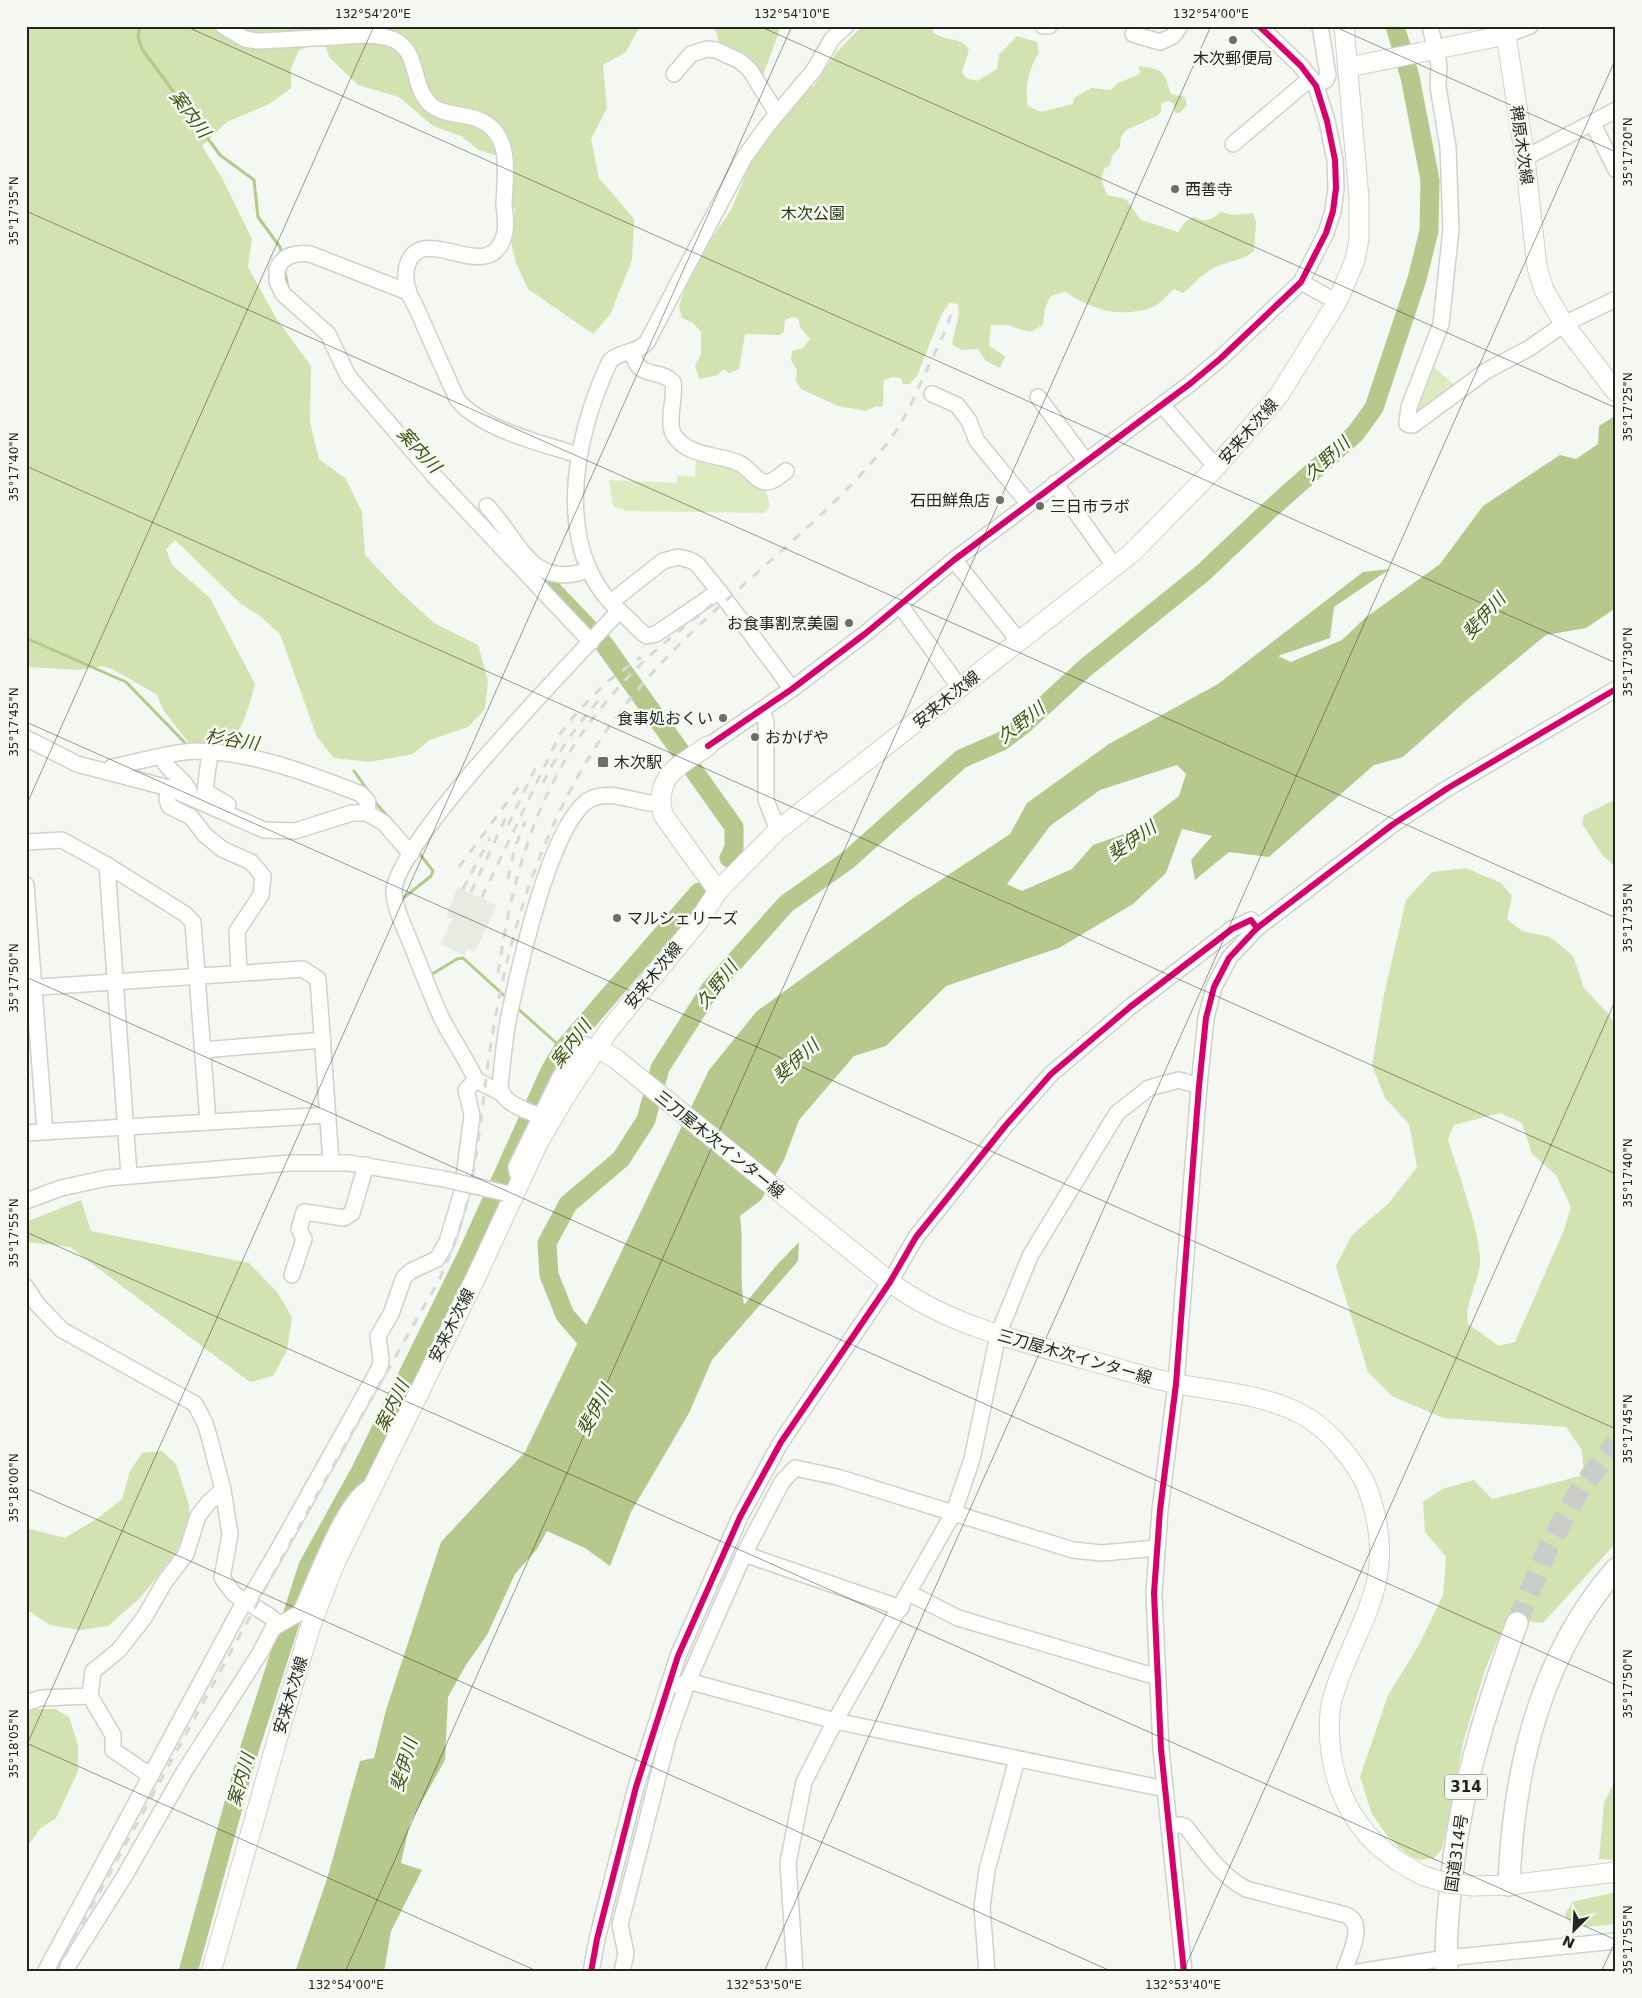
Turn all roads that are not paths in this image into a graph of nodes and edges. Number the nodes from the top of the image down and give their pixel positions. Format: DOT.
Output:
graph roads {
  1 [pos="222,26"];
  2 [pos="846,26"];
  3 [pos="1044,26"];
  4 [pos="1050,26"];
  5 [pos="1180,26"];
  6 [pos="1259,26"];
  7 [pos="1320,26"];
  8 [pos="1344,26"];
  9 [pos="1430,26"];
  10 [pos="1530,26"];
  11 [pos="1505,30"];
  12 [pos="1133,34"];
  13 [pos="1434,50"];
  14 [pos="1349,67"];
  15 [pos="674,74"];
  16 [pos="1313,82"];
  17 [pos="1616,110"];
  18 [pos="777,114"];
  19 [pos="1593,124"];
  20 [pos="1234,144"];
  21 [pos="1525,158"];
  22 [pos="1616,170"];
  23 [pos="1301,282"];
  24 [pos="408,292"];
  25 [pos="1616,299"];
  26 [pos="1337,302"];
  27 [pos="1566,326"];
  28 [pos="633,351"];
  29 [pos="1616,392"];
  30 [pos="932,394"];
  31 [pos="1038,397"];
  32 [pos="1162,405"];
  33 [pos="580,455"];
  34 [pos="1085,460"];
  35 [pos="1216,467"];
  36 [pos="786,471"];
  37 [pos="1055,483"];
  38 [pos="1028,503"];
  39 [pos="487,506"];
  40 [pos="954,560"];
  41 [pos="1115,567"];
  42 [pos="588,570"];
  43 [pos="534,571"];
  44 [pos="719,591"];
  45 [pos="900,605"];
  46 [pos="615,607"];
  47 [pos="594,638"];
  48 [pos="1019,641"];
  49 [pos="960,688"];
  50 [pos="792,689"];
  51 [pos="1616,689"];
  52 [pos="762,710"];
  53 [pos="26,738"];
  54 [pos="708,746"];
  55 [pos="210,752"];
  56 [pos="162,757"];
  57 [pos="110,772"];
  58 [pos="169,788"];
  59 [pos="190,798"];
  60 [pos="660,804"];
  61 [pos="368,813"];
  62 [pos="235,818"];
  63 [pos="778,830"];
  64 [pos="26,842"];
  65 [pos="411,854"];
  66 [pos="107,865"];
  67 [pos="26,885"];
  68 [pos="718,891"];
  69 [pos="1258,928"];
  70 [pos="239,973"];
  71 [pos="198,976"];
  72 [pos="115,981"];
  73 [pos="30,987"];
  74 [pos="323,1040"];
  75 [pos="597,1048"];
  76 [pos="203,1050"];
  77 [pos="476,1080"];
  78 [pos="1199,1086"];
  79 [pos="501,1093"];
  80 [pos="533,1113"];
  81 [pos="328,1115"];
  82 [pos="208,1122"];
  83 [pos="124,1127"];
  84 [pos="45,1132"];
  85 [pos="26,1133"];
  86 [pos="331,1162"];
  87 [pos="366,1165"];
  88 [pos="129,1175"];
  89 [pos="522,1176"];
  90 [pos="509,1194"];
  91 [pos="26,1201"];
  92 [pos="292,1275"];
  93 [pos="885,1277"];
  94 [pos="26,1288"];
  95 [pos="998,1335"];
  96 [pos="1176,1384"];
  97 [pos="371,1486"];
  98 [pos="223,1490"];
  99 [pos="954,1512"];
  100 [pos="1156,1548"];
  101 [pos="744,1554"];
  102 [pos="1616,1569"];
  103 [pos="1616,1583"];
  104 [pos="909,1592"];
  105 [pos="246,1602"];
  106 [pos="900,1608"];
  107 [pos="278,1623"];
  108 [pos="1516,1623"];
  109 [pos="1157,1677"];
  110 [pos="688,1681"];
  111 [pos="90,1696"];
  112 [pos="26,1703"];
  113 [pos="835,1721"];
  114 [pos="649,1744"];
  115 [pos="1017,1759"];
  116 [pos="151,1776"];
  117 [pos="1165,1790"];
  118 [pos="1169,1826"];
  119 [pos="1616,1872"];
  120 [pos="1509,1885"];
  121 [pos="1616,1941"];
  122 [pos="1447,1965"];
  123 [pos="45,1972"];
  124 [pos="64,1972"];
  125 [pos="211,1972"];
  126 [pos="591,1972"];
  127 [pos="622,1972"];
  128 [pos="795,1972"];
  129 [pos="988,1972"];
  130 [pos="1184,1972"];
  131 [pos="1344,1972"];
  132 [pos="1358,1972"];
  1 -- 24 [label="street"];
  2 -- 18 [label="street"];
  3 -- 4 [label="street"];
  5 -- 12 [label="street"];
  6 -- 16 [label="street"];
  7 -- 16 [label="street"];
  8 -- 14 [label="main road, 安来木次線"];
  9 -- 13 [label="street"];
  10 -- 11 [label="street"];
  11 -- 13 [label="main road"];
  11 -- 21 [label="main road, 稗原木次線"];
  13 -- 14 [label="main road"];
  13 -- 27 [label="street"];
  14 -- 26 [label="main road, 安来木次線"];
  15 -- 18 [label="street"];
  16 -- 20 [label="street"];
  16 -- 23 [label="street"];
  17 -- 19 [label="street"];
  18 -- 28 [label="street"];
  19 -- 21 [label="street"];
  19 -- 22 [label="street"];
  21 -- 27 [label="main road, 稗原木次線"];
  23 -- 26 [label="street"];
  23 -- 32 [label="street"];
  24 -- 33 [label="street"];
  24 -- 43 [label="street"];
  25 -- 27 [label="street"];
  26 -- 35 [label="main road, 安来木次線"];
  27 -- 29 [label="main road, 稗原木次線"];
  28 -- 33 [label="street"];
  28 -- 36 [label="street"];
  30 -- 38 [label="street"];
  31 -- 34 [label="street"];
  32 -- 34 [label="street"];
  32 -- 35 [label="street"];
  33 -- 42 [label="street"];
  34 -- 37 [label="street"];
  35 -- 41 [label="main road, 安来木次線"];
  37 -- 38 [label="street"];
  37 -- 41 [label="street"];
  38 -- 40 [label="street"];
  39 -- 43 [label="street"];
  40 -- 45 [label="street"];
  40 -- 48 [label="street"];
  41 -- 48 [label="main road, 安来木次線"];
  42 -- 43 [label="street"];
  42 -- 46 [label="street"];
  43 -- 47 [label="street"];
  44 -- 46 [label="street"];
  44 -- 46 [label="street"];
  44 -- 50 [label="street"];
  45 -- 49 [label="street"];
  45 -- 50 [label="street"];
  46 -- 47 [label="street"];
  47 -- 65 [label="street"];
  48 -- 49 [label="main road, 安来木次線"];
  49 -- 63 [label="main road, 安来木次線"];
  50 -- 52 [label="street"];
  51 -- 69 [label="street"];
  52 -- 54 [label="street"];
  52 -- 63 [label="street"];
  53 -- 57 [label="street"];
  54 -- 60 [label="main road"];
  55 -- 56 [label="street"];
  55 -- 61 [label="street"];
  55 -- 62 [label="street"];
  56 -- 57 [label="street"];
  56 -- 59 [label="street"];
  57 -- 58 [label="street"];
  58 -- 59 [label="street"];
  58 -- 70 [label="street"];
  59 -- 62 [label="street"];
  60 -- 68 [label="main road"];
  60 -- 79 [label="street"];
  61 -- 62 [label="street"];
  61 -- 65 [label="street"];
  63 -- 68 [label="main road, 安来木次線"];
  64 -- 66 [label="street"];
  65 -- 77 [label="street"];
  66 -- 71 [label="street"];
  66 -- 72 [label="street"];
  67 -- 73 [label="street"];
  68 -- 75 [label="main road, 安来木次線"];
  69 -- 78 [label="street"];
  69 -- 93 [label="street"];
  70 -- 71 [label="street"];
  70 -- 74 [label="street"];
  71 -- 72 [label="street"];
  71 -- 76 [label="street"];
  72 -- 73 [label="street"];
  72 -- 83 [label="street"];
  73 -- 84 [label="street"];
  74 -- 76 [label="street"];
  74 -- 81 [label="street"];
  75 -- 80 [label="street"];
  75 -- 89 [label="main road, 安来木次線"];
  75 -- 93 [label="main road, 三刀屋木次インター線"];
  76 -- 82 [label="street"];
  77 -- 79 [label="street"];
  77 -- 105 [label="street"];
  78 -- 95 [label="street"];
  78 -- 96 [label="street"];
  79 -- 80 [label="street"];
  80 -- 89 [label="street"];
  81 -- 82 [label="street"];
  81 -- 86 [label="street"];
  82 -- 83 [label="street"];
  83 -- 84 [label="street"];
  83 -- 88 [label="street"];
  84 -- 85 [label="street"];
  86 -- 87 [label="street"];
  86 -- 88 [label="street"];
  87 -- 90 [label="street, bridge"];
  87 -- 92 [label="street"];
  88 -- 91 [label="street"];
  89 -- 90 [label="main road, 安来木次線"];
  90 -- 97 [label="main road, 安来木次線"];
  93 -- 95 [label="main road, 三刀屋木次インター線"];
  93 -- 114 [label="street"];
  94 -- 98 [label="street"];
  95 -- 96 [label="main road, 三刀屋木次インター線"];
  95 -- 99 [label="street"];
  96 -- 100 [label="street"];
  96 -- 120 [label="main road, 三刀屋木次インター線, bridge"];
  97 -- 107 [label="street"];
  97 -- 125 [label="main road, 安来木次線"];
  98 -- 105 [label="street"];
  98 -- 111 [label="street"];
  99 -- 100 [label="street"];
  99 -- 101 [label="street"];
  99 -- 104 [label="street"];
  100 -- 109 [label="street"];
  101 -- 106 [label="street"];
  101 -- 110 [label="street"];
  102 -- 120 [label="highway"];
  103 -- 120 [label="highway"];
  104 -- 106 [label="street"];
  104 -- 109 [label="street"];
  105 -- 107 [label="street"];
  105 -- 116 [label="street"];
  106 -- 113 [label="street"];
  107 -- 124 [label="street"];
  108 -- 122 [label="highway, 国道314号 / 314"];
  109 -- 117 [label="street"];
  110 -- 113 [label="street"];
  110 -- 114 [label="street"];
  110 -- 127 [label="street"];
  111 -- 112 [label="street"];
  111 -- 116 [label="street"];
  113 -- 115 [label="street"];
  113 -- 128 [label="street"];
  114 -- 126 [label="street"];
  115 -- 117 [label="street"];
  115 -- 129 [label="street"];
  116 -- 123 [label="street"];
  117 -- 118 [label="street"];
  118 -- 130 [label="street"];
  118 -- 131 [label="street"];
  119 -- 120 [label="main road, 三刀屋木次インター線"];
  121 -- 122 [label="street"];
  122 -- 132 [label="street"];
}
